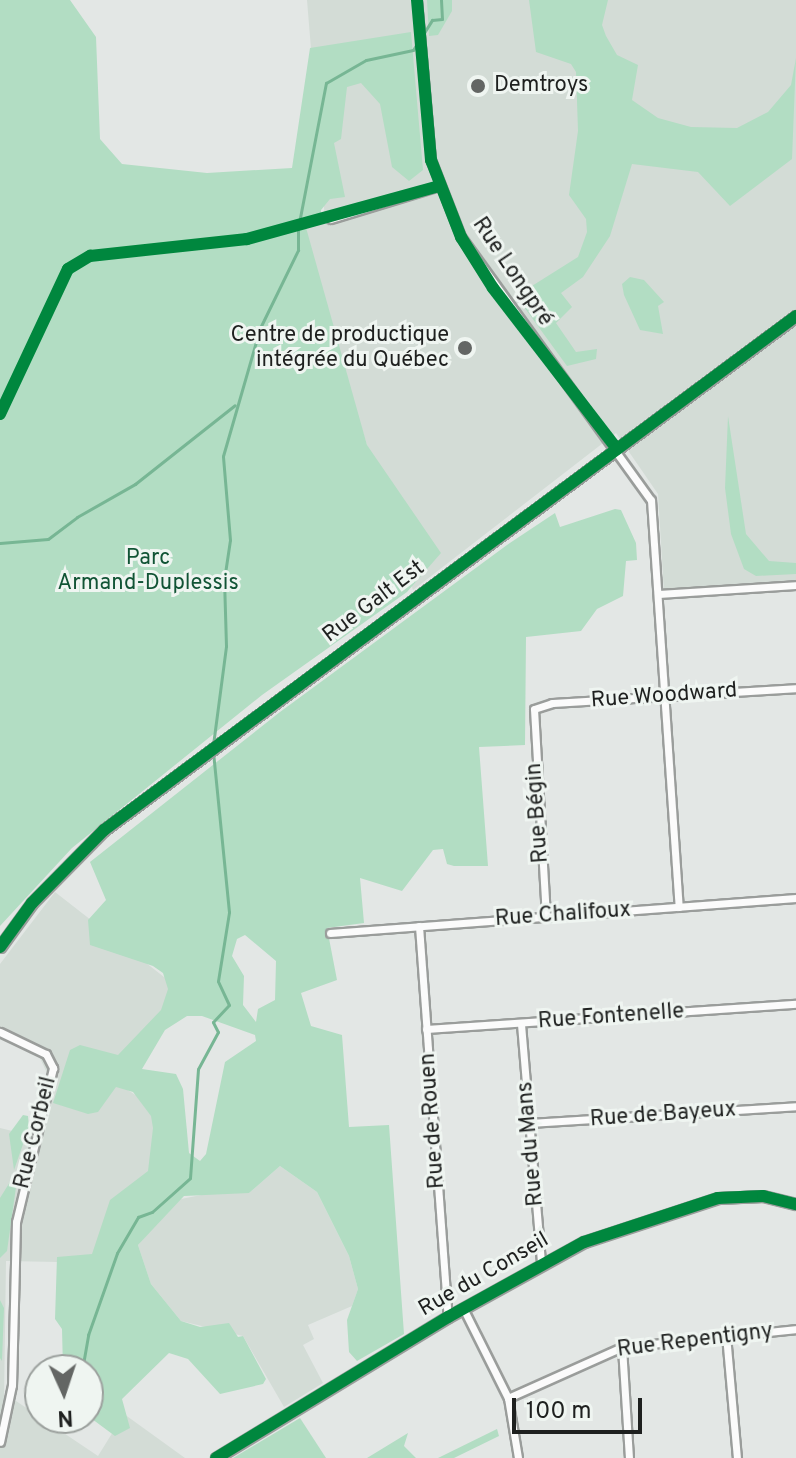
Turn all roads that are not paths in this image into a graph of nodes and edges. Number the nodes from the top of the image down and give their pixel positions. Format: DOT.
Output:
graph roads {
  1 [pos="417,0"];
  2 [pos="439,186"];
  3 [pos="331,219"];
  4 [pos="796,316"];
  5 [pos="617,449"];
  6 [pos="796,585"];
  7 [pos="658,594"];
  8 [pos="796,688"];
  9 [pos="665,696"];
  10 [pos="534,709"];
  11 [pos="796,898"];
  12 [pos="679,907"];
  13 [pos="546,917"];
  14 [pos="419,926"];
  15 [pos="330,933"];
  16 [pos="0,947"];
  17 [pos="796,1004"];
  18 [pos="521,1024"];
  19 [pos="426,1029"];
  20 [pos="0,1032"];
  21 [pos="796,1106"];
  22 [pos="529,1123"];
  23 [pos="796,1204"];
  24 [pos="541,1264"];
  25 [pos="463,1308"];
  26 [pos="448,1317"];
  27 [pos="796,1329"];
  28 [pos="726,1335"];
  29 [pos="622,1347"];
  30 [pos="508,1398"];
  31 [pos="0,1442"];
  32 [pos="216,1458"];
  33 [pos="518,1458"];
  34 [pos="629,1458"];
  35 [pos="737,1458"];
  1 -- 2 [label="street, Rue Longpré"];
  2 -- 3 [label="street"];
  2 -- 5 [label="street, Rue Longpré"];
  4 -- 5 [label="street, Rue Galt Est"];
  5 -- 7 [label="street, Rue Longpré"];
  5 -- 16 [label="street, Rue Galt Est"];
  6 -- 7 [label="street"];
  7 -- 9 [label="street, Rue Longpré"];
  8 -- 9 [label="street, Rue Woodward"];
  9 -- 10 [label="street, Rue Woodward"];
  9 -- 12 [label="street, Rue Longpré"];
  10 -- 13 [label="street, Rue Bégin"];
  11 -- 12 [label="street, Rue Chalifoux"];
  12 -- 13 [label="street, Rue Chalifoux"];
  13 -- 14 [label="street, Rue Chalifoux"];
  14 -- 15 [label="street, Rue Chalifoux"];
  14 -- 19 [label="street, Rue de Rouen"];
  17 -- 18 [label="street, Rue Fontenelle"];
  18 -- 19 [label="street, Rue Fontenelle"];
  18 -- 22 [label="street, Rue du Mans"];
  19 -- 26 [label="street, Rue de Rouen"];
  20 -- 31 [label="street, Rue Corbeil"];
  21 -- 22 [label="street, Rue de Bayeux"];
  22 -- 24 [label="street, Rue du Mans"];
  23 -- 24 [label="street, Rue du Conseil"];
  24 -- 25 [label="street, Rue du Conseil"];
  25 -- 26 [label="street, Rue du Conseil"];
  25 -- 30 [label="street"];
  26 -- 32 [label="street, Rue du Conseil"];
  27 -- 28 [label="street, Rue Repentigny"];
  28 -- 29 [label="street, Rue Repentigny"];
  28 -- 35 [label="street"];
  29 -- 30 [label="street, Rue Repentigny"];
  29 -- 34 [label="street"];
  30 -- 33 [label="street"];
}
